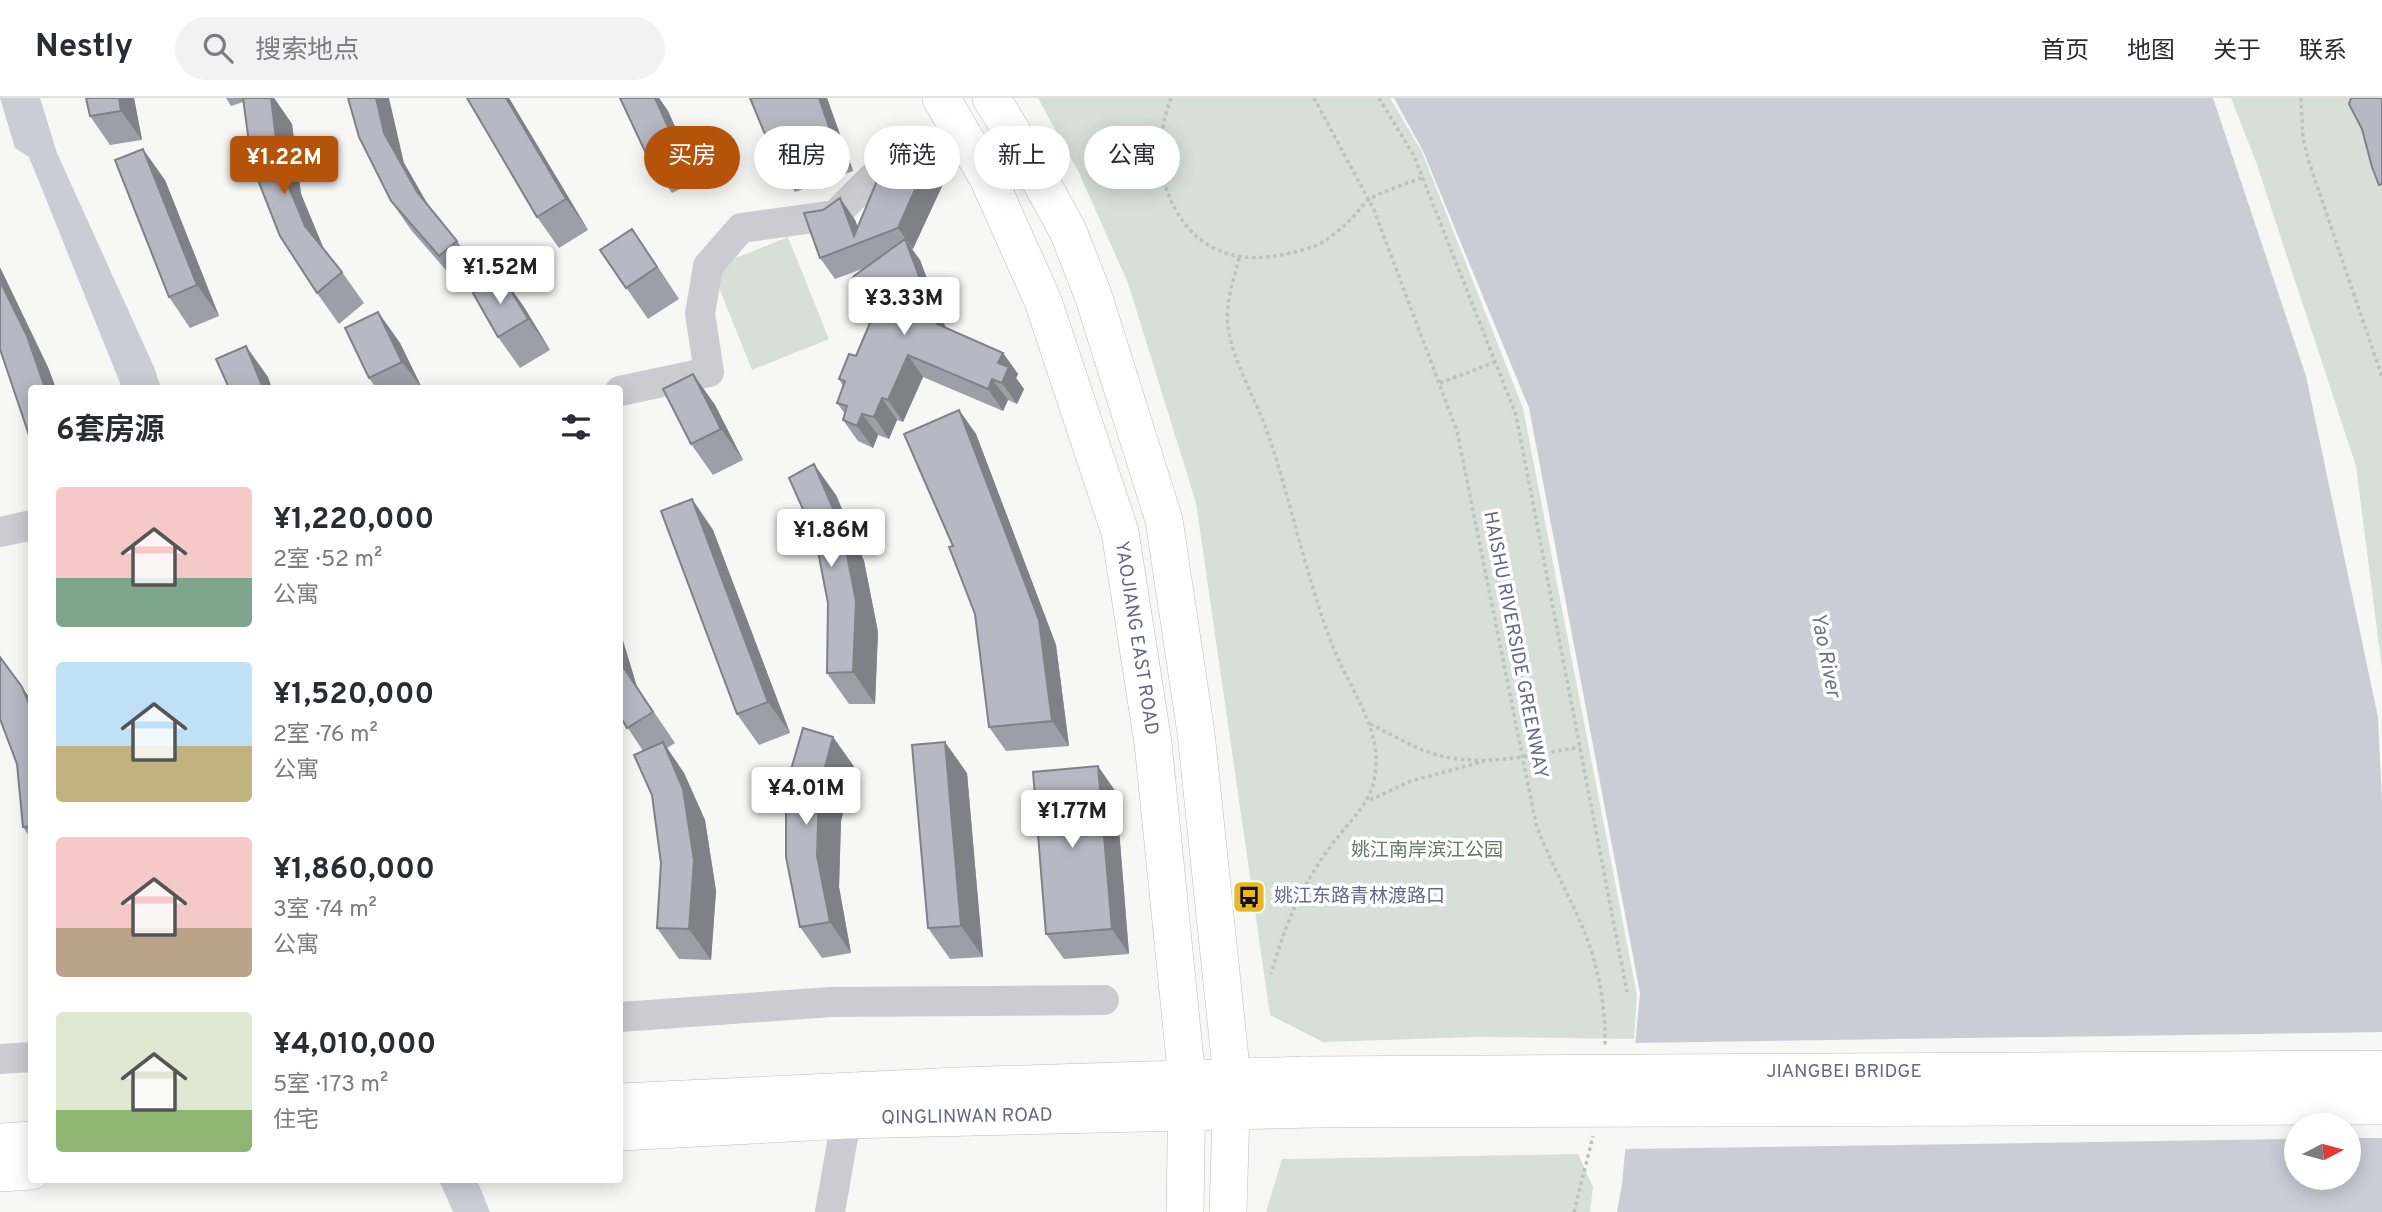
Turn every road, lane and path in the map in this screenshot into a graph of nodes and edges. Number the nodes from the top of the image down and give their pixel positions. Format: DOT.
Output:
graph roads {
  1 [pos="942,98"];
  2 [pos="991,98"];
  3 [pos="1171,98"];
  4 [pos="1314,98"];
  5 [pos="1379,98"];
  6 [pos="2301,98"];
  7 [pos="962,132"];
  8 [pos="1422,177"];
  9 [pos="1368,200"];
  10 [pos="1239,258"];
  11 [pos="1495,362"];
  12 [pos="2382,377"];
  13 [pos="1440,383"];
  14 [pos="623,390"];
  15 [pos="28,527"];
  16 [pos="0,532"];
  17 [pos="1370,724"];
  18 [pos="1580,747"];
  19 [pos="1523,756"];
  20 [pos="1490,760"];
  21 [pos="1366,802"];
  22 [pos="1272,974"];
  23 [pos="1627,992"];
  24 [pos="1104,1000"];
  25 [pos="623,1017"];
  26 [pos="1605,1055"];
  27 [pos="28,1057"];
  28 [pos="0,1059"];
  29 [pos="2382,1069"];
  30 [pos="1311,1092"];
  31 [pos="1231,1094"];
  32 [pos="1187,1095"];
  33 [pos="623,1101"];
  34 [pos="2382,1106"];
  35 [pos="846,1120"];
  36 [pos="1594,1131"];
  37 [pos="623,1132"];
  38 [pos="28,1140"];
  39 [pos="0,1142"];
  40 [pos="28,1171"];
  41 [pos="0,1173"];
  42 [pos="830,1212"];
  43 [pos="1185,1212"];
  44 [pos="1228,1212"];
  45 [pos="1574,1212"];
  1 -- 7 [label="main road, YAOJIANG EAST ROAD"];
  2 -- 31 [label="main road"];
  3 -- 10 [label="path"];
  4 -- 9 [label="path, HAISHU RIVERSIDE GREENWAY"];
  5 -- 8 [label="path"];
  6 -- 12 [label="path"];
  7 -- 14 [label="street"];
  7 -- 32 [label="main road, YAOJIANG EAST ROAD"];
  8 -- 9 [label="path"];
  8 -- 11 [label="path"];
  9 -- 10 [label="path"];
  9 -- 13 [label="path, HAISHU RIVERSIDE GREENWAY"];
  10 -- 17 [label="path"];
  11 -- 13 [label="path"];
  11 -- 18 [label="path"];
  13 -- 19 [label="path, HAISHU RIVERSIDE GREENWAY"];
  15 -- 16 [label="street"];
  17 -- 20 [label="path"];
  17 -- 21 [label="path"];
  18 -- 19 [label="path"];
  18 -- 23 [label="path"];
  19 -- 20 [label="path"];
  19 -- 26 [label="path, HAISHU RIVERSIDE GREENWAY"];
  20 -- 21 [label="path"];
  21 -- 22 [label="path"];
  24 -- 25 [label="street"];
  27 -- 28 [label="street"];
  29 -- 30 [label="main road, JIANGBEI BRIDGE, bridge"];
  30 -- 31 [label="main road, QINGLINWAN ROAD"];
  30 -- 34 [label="main road, JIANGBEI BRIDGE, bridge"];
  31 -- 32 [label="main road, QINGLINWAN ROAD"];
  31 -- 44 [label="main road"];
  32 -- 33 [label="main road, QINGLINWAN ROAD"];
  32 -- 35 [label="main road, QINGLINWAN ROAD"];
  32 -- 43 [label="main road, YAOJIANG EAST ROAD"];
  35 -- 37 [label="main road, QINGLINWAN ROAD"];
  35 -- 42 [label="street"];
  36 -- 45 [label="path"];
  38 -- 39 [label="main road"];
  40 -- 41 [label="main road"];
}
